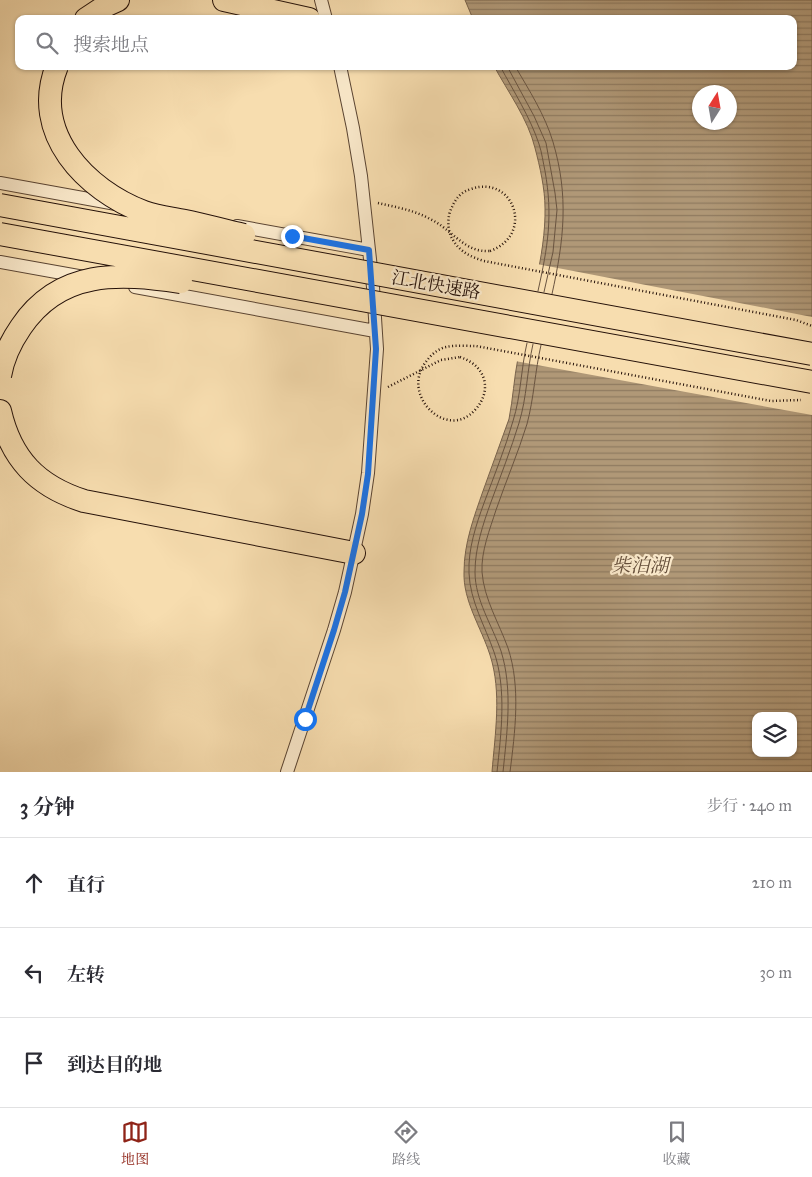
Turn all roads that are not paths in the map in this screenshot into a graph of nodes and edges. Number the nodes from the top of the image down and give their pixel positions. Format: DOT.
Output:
graph roads {
  1 [pos="118,0"];
  2 [pos="224,0"];
  3 [pos="321,0"];
  4 [pos="92,15"];
  5 [pos="291,15"];
  6 [pos="325,15"];
  7 [pos="56,70"];
  8 [pos="341,70"];
  9 [pos="0,183"];
  10 [pos="0,205"];
  11 [pos="0,234"];
  12 [pos="369,250"];
  13 [pos="0,262"];
  14 [pos="496,296"];
  15 [pos="482,322"];
  16 [pos="376,331"];
  17 [pos="812,354"];
  18 [pos="0,376"];
  19 [pos="808,391"];
  20 [pos="0,411"];
  21 [pos="354,553"];
  22 [pos="287,772"];
  1 -- 4 [label="highway"];
  2 -- 5 [label="highway"];
  3 -- 6 [label="street"];
  7 -- 14 [label="highway, bridge"];
  8 -- 12 [label="street"];
  9 -- 12 [label="street"];
  10 -- 14 [label="highway, 江北快速路, bridge"];
  11 -- 15 [label="highway, 江北快速路, bridge"];
  12 -- 16 [label="street"];
  13 -- 16 [label="street"];
  14 -- 17 [label="highway, 江北快速路, bridge"];
  15 -- 18 [label="highway, bridge"];
  15 -- 19 [label="highway, 江北快速路, bridge"];
  16 -- 21 [label="street"];
  20 -- 21 [label="highway"];
  21 -- 22 [label="street"];
}
